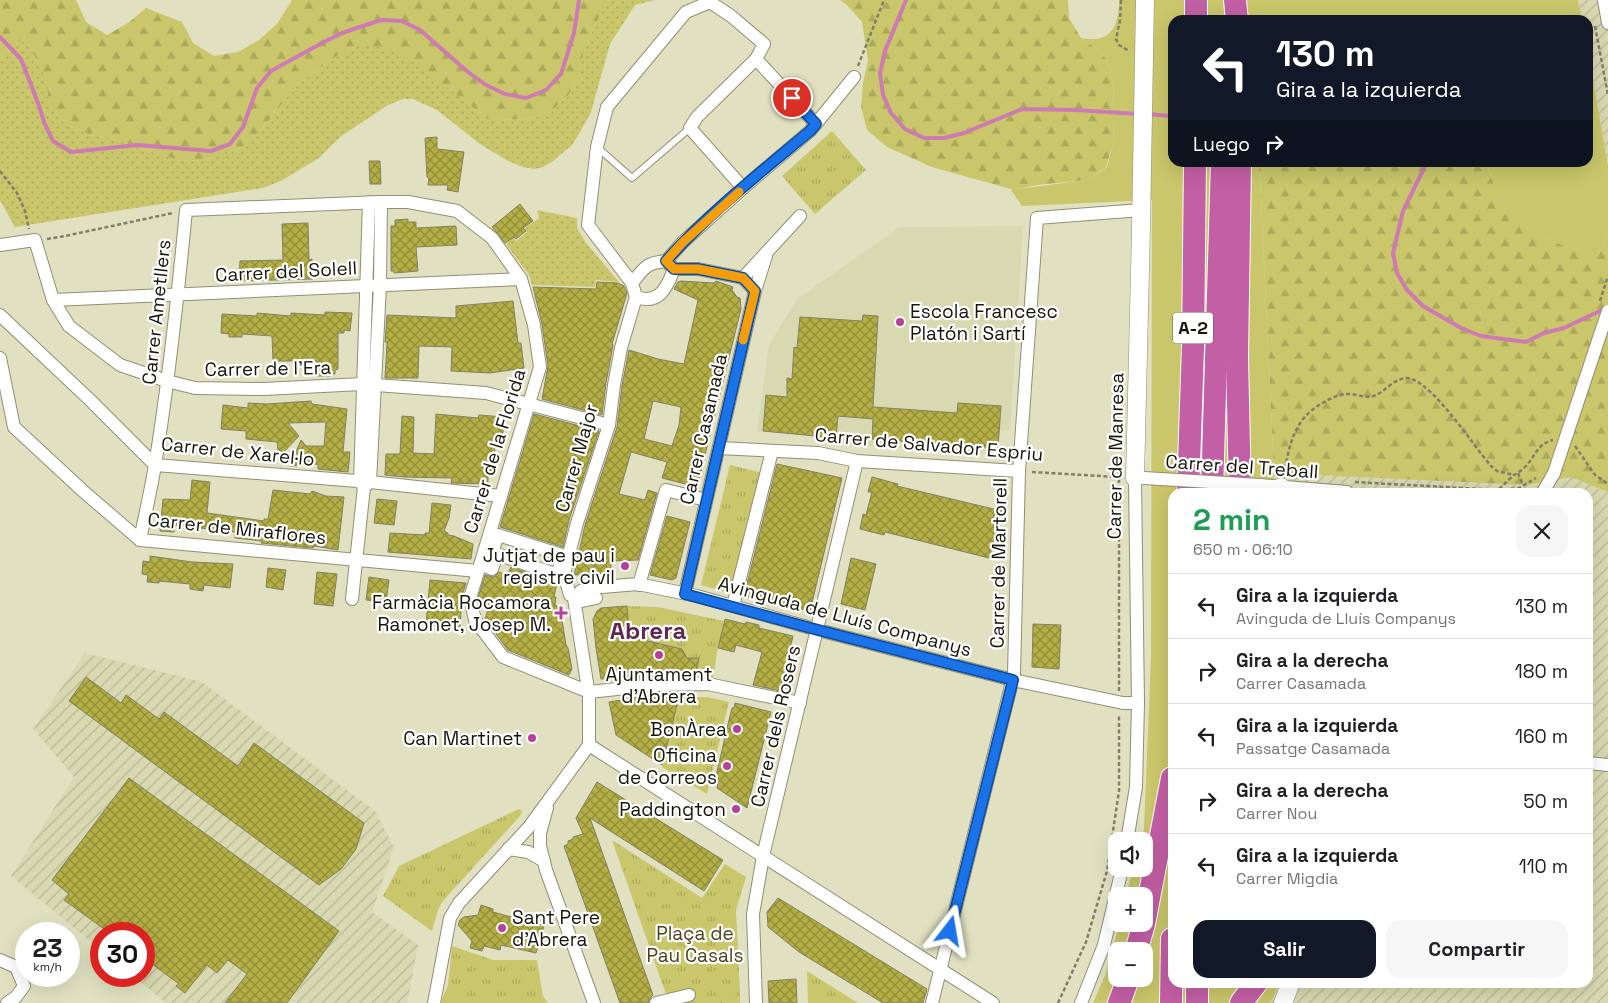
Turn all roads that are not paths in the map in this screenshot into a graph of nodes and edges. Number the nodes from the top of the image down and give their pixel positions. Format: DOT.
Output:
graph roads {
  1 [pos="1145,0"];
  2 [pos="1196,0"];
  3 [pos="1225,0"];
  4 [pos="1235,0"];
  5 [pos="1604,0"];
  6 [pos="1196,15"];
  7 [pos="1226,15"];
  8 [pos="1236,15"];
  9 [pos="1608,23"];
  10 [pos="756,59"];
  11 [pos="854,77"];
  12 [pos="816,124"];
  13 [pos="690,128"];
  14 [pos="597,148"];
  15 [pos="1195,167"];
  16 [pos="1222,167"];
  17 [pos="1240,167"];
  18 [pos="742,188"];
  19 [pos="375,202"];
  20 [pos="186,210"];
  21 [pos="1141,210"];
  22 [pos="800,216"];
  23 [pos="0,245"];
  24 [pos="767,251"];
  25 [pos="670,265"];
  26 [pos="743,278"];
  27 [pos="521,279"];
  28 [pos="632,282"];
  29 [pos="380,285"];
  30 [pos="366,286"];
  31 [pos="755,291"];
  32 [pos="178,295"];
  33 [pos="636,297"];
  34 [pos="53,300"];
  35 [pos="1608,312"];
  36 [pos="0,315"];
  37 [pos="0,358"];
  38 [pos="167,381"];
  39 [pos="368,385"];
  40 [pos="529,404"];
  41 [pos="609,425"];
  42 [pos="718,448"];
  43 [pos="772,451"];
  44 [pos="857,461"];
  45 [pos="155,465"];
  46 [pos="1019,471"];
  47 [pos="1134,478"];
  48 [pos="1284,483"];
  49 [pos="365,484"];
  50 [pos="1188,488"];
  51 [pos="1212,488"];
  52 [pos="1239,488"];
  53 [pos="1250,488"];
  54 [pos="1256,488"];
  55 [pos="1325,488"];
  56 [pos="1544,488"];
  57 [pos="501,496"];
  58 [pos="706,500"];
  59 [pos="140,540"];
  60 [pos="356,559"];
  61 [pos="478,571"];
  62 [pos="558,575"];
  63 [pos="639,584"];
  64 [pos="660,589"];
  65 [pos="685,594"];
  66 [pos="574,598"];
  67 [pos="596,598"];
  68 [pos="352,599"];
  69 [pos="734,606"];
  70 [pos="578,622"];
  71 [pos="818,630"];
  72 [pos="1013,680"];
  73 [pos="589,692"];
  74 [pos="1138,703"];
  75 [pos="800,704"];
  76 [pos="589,745"];
  77 [pos="1593,764"];
  78 [pos="1608,765"];
  79 [pos="550,798"];
  80 [pos="1168,799"];
  81 [pos="1128,832"];
  82 [pos="508,849"];
  83 [pos="764,856"];
  84 [pos="544,861"];
  85 [pos="1120,877"];
  86 [pos="1139,942"];
  87 [pos="0,960"];
  88 [pos="940,970"];
  89 [pos="1125,987"];
  90 [pos="1171,988"];
  91 [pos="1197,988"];
  92 [pos="1252,988"];
  93 [pos="1289,988"];
  94 [pos="689,996"];
  95 [pos="7,1003"];
  96 [pos="434,1003"];
  97 [pos="594,1003"];
  98 [pos="656,1003"];
  99 [pos="756,1003"];
  100 [pos="932,1003"];
  101 [pos="993,1003"];
  102 [pos="1081,1003"];
  103 [pos="1119,1003"];
  104 [pos="1171,1003"];
  105 [pos="1197,1003"];
  106 [pos="1241,1003"];
  107 [pos="1283,1003"];
  1 -- 21 [label="street, Carrer de Manresa"];
  2 -- 6 [label="highway"];
  3 -- 7 [label="highway"];
  4 -- 8 [label="highway"];
  5 -- 9 [label="street"];
  10 -- 12 [label="street"];
  10 -- 13 [label="street"];
  10 -- 14 [label="street"];
  11 -- 12 [label="street"];
  12 -- 18 [label="street"];
  13 -- 14 [label="lane"];
  13 -- 18 [label="street"];
  14 -- 28 [label="street"];
  15 -- 50 [label="highway, A-2"];
  16 -- 51 [label="highway, A-2"];
  17 -- 53 [label="highway"];
  18 -- 25 [label="street"];
  19 -- 20 [label="street, Carrer de la Florida"];
  19 -- 27 [label="street, Carrer de la Florida"];
  19 -- 29 [label="street"];
  19 -- 30 [label="street"];
  20 -- 32 [label="street, Carrer Ametllers"];
  21 -- 46 [label="street, Carrer de Martorell"];
  21 -- 47 [label="street, Carrer de Manresa"];
  22 -- 24 [label="street"];
  23 -- 34 [label="street, Carrer de l'Era"];
  24 -- 26 [label="street"];
  24 -- 31 [label="street, Carrer Casamada"];
  25 -- 26 [label="street"];
  25 -- 28 [label="street"];
  25 -- 33 [label="street"];
  26 -- 31 [label="street"];
  27 -- 29 [label="street, Carrer del Solell"];
  27 -- 40 [label="street, Carrer de la Florida"];
  28 -- 33 [label="street"];
  29 -- 30 [label="street, Carrer del Solell"];
  29 -- 39 [label="street"];
  30 -- 32 [label="street, Carrer del Solell"];
  30 -- 39 [label="street"];
  31 -- 42 [label="street, Carrer Casamada"];
  32 -- 34 [label="street, Carrer del Solell"];
  32 -- 38 [label="street, Carrer Ametllers"];
  33 -- 41 [label="street, Carrer Major"];
  34 -- 38 [label="street, Carrer de l'Era"];
  35 -- 56 [label="street, bridge"];
  36 -- 45 [label="street, Carrer de Xarel·lo"];
  37 -- 59 [label="street, Carrer de Miraflores"];
  38 -- 39 [label="street, Carrer de l'Era"];
  38 -- 45 [label="street, Carrer Ametllers"];
  39 -- 40 [label="street, Carrer de l'Era"];
  39 -- 49 [label="street"];
  40 -- 41 [label="street, Carrer de l'Era"];
  40 -- 57 [label="street, Carrer de la Florida"];
  41 -- 66 [label="street, Carrer Major"];
  42 -- 43 [label="street, Carrer de Salvador Espriu"];
  42 -- 58 [label="street, Carrer Casamada"];
  43 -- 44 [label="street, Carrer de Salvador Espriu"];
  43 -- 69 [label="street"];
  44 -- 46 [label="street, Carrer de Salvador Espriu"];
  44 -- 71 [label="street, Carrer dels Rosers"];
  45 -- 49 [label="street, Carrer de Xarel·lo"];
  45 -- 59 [label="street, Carrer Ametllers"];
  46 -- 72 [label="street, Carrer de Martorell"];
  47 -- 52 [label="street, Carrer del Treball, bridge"];
  47 -- 74 [label="street, Carrer de Manresa"];
  48 -- 54 [label="street, Carrer del Treball"];
  48 -- 55 [label="street, Carrer del Treball"];
  49 -- 57 [label="street, Carrer de Xarel·lo"];
  49 -- 60 [label="street"];
  57 -- 61 [label="street, Carrer de la Florida"];
  58 -- 63 [label="street"];
  58 -- 65 [label="street, Carrer Casamada"];
  59 -- 60 [label="street, Carrer de Miraflores"];
  60 -- 61 [label="street, Carrer de Miraflores"];
  60 -- 68 [label="street"];
  61 -- 73 [label="street, Carrer de la Florida"];
  62 -- 62 [label="street"];
  63 -- 64 [label="street, Avinguda de Lluís Companys"];
  63 -- 66 [label="street, Avinguda de Lluís Companys"];
  64 -- 65 [label="street, Avinguda de Lluís Companys"];
  64 -- 67 [label="street"];
  65 -- 69 [label="street, Avinguda de Lluís Companys"];
  66 -- 67 [label="street"];
  66 -- 70 [label="street, Carrer Major"];
  67 -- 70 [label="street"];
  69 -- 71 [label="street, Avinguda de Lluís Companys"];
  70 -- 73 [label="street, Carrer Major"];
  71 -- 72 [label="street, Avinguda de Lluís Companys"];
  71 -- 75 [label="street, Carrer dels Rosers"];
  72 -- 74 [label="street, Avinguda de Lluís Companys"];
  72 -- 88 [label="street, Carrer de Martorell"];
  73 -- 75 [label="street"];
  73 -- 76 [label="street, Carrer Major"];
  74 -- 81 [label="street, Carrer de Manresa"];
  75 -- 83 [label="street, Carrer dels Rosers"];
  76 -- 79 [label="street"];
  76 -- 83 [label="street"];
  77 -- 78 [label="street"];
  79 -- 82 [label="street"];
  79 -- 84 [label="street"];
  80 -- 86 [label="highway"];
  82 -- 84 [label="street"];
  82 -- 96 [label="street"];
  83 -- 88 [label="street"];
  83 -- 99 [label="street, Carrer dels Rosers"];
  84 -- 97 [label="street"];
  85 -- 102 [label="street"];
  87 -- 95 [label="street"];
  88 -- 100 [label="street, Carrer de Martorell"];
  88 -- 101 [label="street"];
  89 -- 103 [label="highway"];
  90 -- 104 [label="highway"];
  91 -- 105 [label="highway"];
  92 -- 106 [label="highway"];
  93 -- 107 [label="street"];
  94 -- 98 [label="street"];
}
